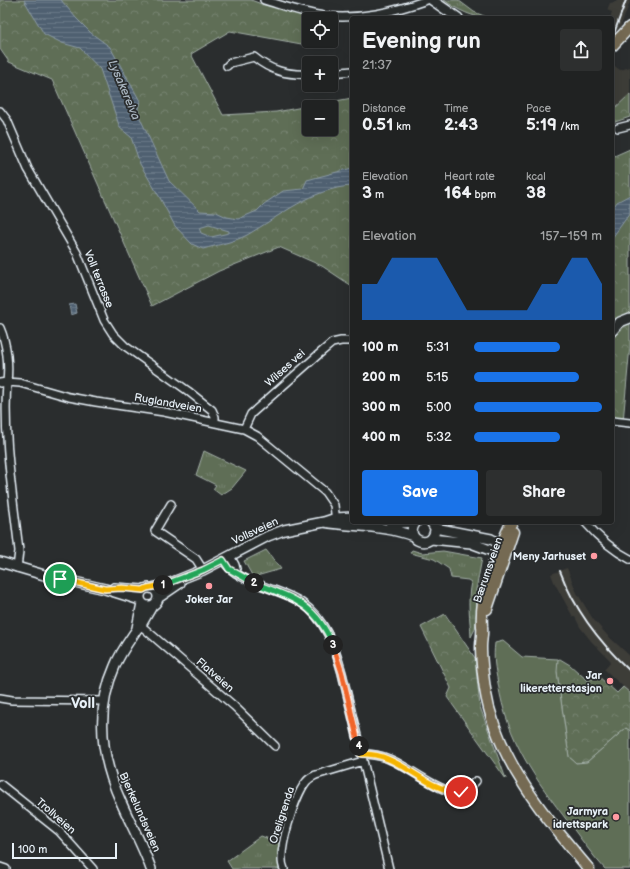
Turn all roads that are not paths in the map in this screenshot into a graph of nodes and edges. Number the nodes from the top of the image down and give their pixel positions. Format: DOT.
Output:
graph roads {
  1 [pos="264,0"];
  2 [pos="427,0"];
  3 [pos="432,0"];
  4 [pos="447,15"];
  5 [pos="357,16"];
  6 [pos="350,17"];
  7 [pos="630,27"];
  8 [pos="614,44"];
  9 [pos="227,66"];
  10 [pos="350,71"];
  11 [pos="338,72"];
  12 [pos="302,74"];
  13 [pos="0,111"];
  14 [pos="630,125"];
  15 [pos="618,128"];
  16 [pos="630,318"];
  17 [pos="0,328"];
  18 [pos="614,329"];
  19 [pos="350,342"];
  20 [pos="4,383"];
  21 [pos="614,421"];
  22 [pos="215,423"];
  23 [pos="630,423"];
  24 [pos="244,429"];
  25 [pos="171,504"];
  26 [pos="350,518"];
  27 [pos="336,521"];
  28 [pos="350,523"];
  29 [pos="355,524"];
  30 [pos="415,524"];
  31 [pos="433,524"];
  32 [pos="511,524"];
  33 [pos="515,524"];
  34 [pos="587,524"];
  35 [pos="413,536"];
  36 [pos="431,539"];
  37 [pos="502,551"];
  38 [pos="227,558"];
  39 [pos="630,559"];
  40 [pos="0,562"];
  41 [pos="17,568"];
  42 [pos="200,571"];
  43 [pos="105,589"];
  44 [pos="147,589"];
  45 [pos="158,598"];
  46 [pos="141,601"];
  47 [pos="152,606"];
  48 [pos="139,626"];
  49 [pos="0,698"];
  50 [pos="104,701"];
  51 [pos="275,746"];
  52 [pos="361,754"];
  53 [pos="363,762"];
  54 [pos="476,781"];
  55 [pos="0,784"];
  56 [pos="0,867"];
  57 [pos="6,869"];
  58 [pos="93,869"];
  59 [pos="152,869"];
  60 [pos="284,869"];
  61 [pos="388,869"];
  62 [pos="589,869"];
  1 -- 6 [label="street"];
  2 -- 5 [label="street"];
  3 -- 4 [label="main road"];
  7 -- 8 [label="main road"];
  9 -- 12 [label="street"];
  10 -- 11 [label="street"];
  13 -- 22 [label="street, Voll terrasse"];
  14 -- 15 [label="street"];
  16 -- 18 [label="main road"];
  17 -- 20 [label="street"];
  19 -- 24 [label="street, Wilses vei"];
  20 -- 22 [label="street, Ruglandveien"];
  20 -- 41 [label="street"];
  21 -- 23 [label="street"];
  22 -- 24 [label="street, Ruglandveien"];
  24 -- 27 [label="street, Ruglandveien"];
  25 -- 42 [label="street"];
  26 -- 27 [label="main road, Vollsveien"];
  27 -- 28 [label="main road, Vollsveien"];
  27 -- 38 [label="main road, Vollsveien"];
  29 -- 35 [label="main road, Vollsveien"];
  30 -- 35 [label="main road"];
  31 -- 36 [label="main road"];
  31 -- 37 [label="main road"];
  32 -- 37 [label="main road, Bærumsveien"];
  33 -- 37 [label="main road, Bærumsveien"];
  34 -- 39 [label="street"];
  35 -- 36 [label="main road, Vollsveien"];
  36 -- 37 [label="main road"];
  37 -- 62 [label="main road, Bærumsveien"];
  38 -- 42 [label="main road, Vollsveien"];
  38 -- 52 [label="street"];
  40 -- 41 [label="main road, Vollsveien"];
  41 -- 43 [label="main road, Vollsveien"];
  42 -- 44 [label="main road, Vollsveien"];
  42 -- 45 [label="main road, Vollsveien"];
  43 -- 44 [label="main road, Vollsveien"];
  43 -- 46 [label="main road, Vollsveien"];
  44 -- 45 [label="main road"];
  44 -- 46 [label="main road"];
  45 -- 47 [label="main road"];
  46 -- 47 [label="main road"];
  46 -- 48 [label="main road, Bjerkelundsveien"];
  47 -- 48 [label="main road, Bjerkelundsveien"];
  48 -- 50 [label="main road, Bjerkelundsveien"];
  48 -- 51 [label="street, Flatveien"];
  49 -- 50 [label="street"];
  50 -- 59 [label="main road, Bjerkelundsveien"];
  52 -- 53 [label="street"];
  52 -- 54 [label="street"];
  53 -- 60 [label="street, Oreligrenda"];
  53 -- 61 [label="street"];
  55 -- 58 [label="street, Trollveien"];
  56 -- 57 [label="street"];
}
